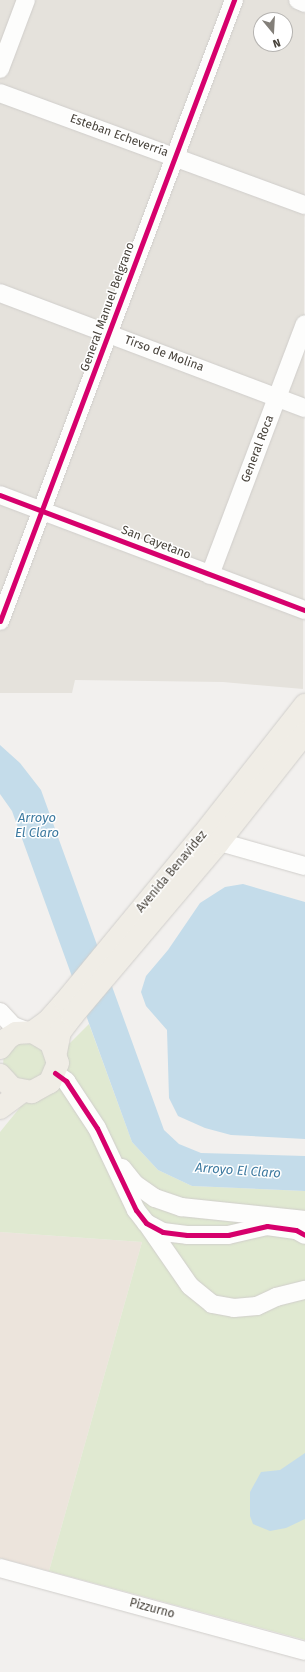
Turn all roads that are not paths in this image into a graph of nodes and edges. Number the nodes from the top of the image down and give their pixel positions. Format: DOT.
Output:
graph roads {
  1 [pos="26,0"];
  2 [pos="234,0"];
  3 [pos="298,0"];
  4 [pos="305,2"];
  5 [pos="0,69"];
  6 [pos="0,93"];
  7 [pos="175,156"];
  8 [pos="305,205"];
  9 [pos="0,293"];
  10 [pos="305,324"];
  11 [pos="110,334"];
  12 [pos="277,397"];
  13 [pos="305,408"];
  14 [pos="0,495"];
  15 [pos="43,511"];
  16 [pos="210,575"];
  17 [pos="305,610"];
  18 [pos="0,621"];
  19 [pos="305,705"];
  20 [pos="305,733"];
  21 [pos="210,840"];
  22 [pos="305,866"];
  23 [pos="68,1009"];
  24 [pos="0,1012"];
  25 [pos="29,1031"];
  26 [pos="0,1048"];
  27 [pos="56,1063"];
  28 [pos="0,1075"];
  29 [pos="21,1092"];
  30 [pos="0,1108"];
  31 [pos="107,1151"];
  32 [pos="305,1220"];
  33 [pos="146,1223"];
  34 [pos="305,1236"];
  35 [pos="305,1290"];
  36 [pos="0,1568"];
  37 [pos="305,1651"];
  1 -- 5 [label="street"];
  2 -- 7 [label="street, General Manuel Belgrano"];
  3 -- 4 [label="street"];
  6 -- 7 [label="street, Esteban Echeverría"];
  7 -- 8 [label="street, Esteban Echeverría"];
  7 -- 11 [label="street, General Manuel Belgrano"];
  9 -- 11 [label="street, Tirso de Molina"];
  10 -- 12 [label="street, General Roca"];
  11 -- 12 [label="street, Tirso de Molina"];
  11 -- 15 [label="street, General Manuel Belgrano"];
  12 -- 13 [label="street, Tirso de Molina"];
  12 -- 16 [label="street, General Roca"];
  14 -- 15 [label="street, San Cayetano"];
  15 -- 16 [label="street, San Cayetano"];
  15 -- 18 [label="street, General Manuel Belgrano"];
  16 -- 17 [label="street, San Cayetano"];
  19 -- 21 [label="main road, Avenida Benavídez"];
  20 -- 21 [label="main road, Avenida Benavídez"];
  21 -- 22 [label="street"];
  21 -- 23 [label="main road, Avenida Benavídez"];
  23 -- 25 [label="main road, Avenida Benavídez"];
  23 -- 27 [label="main road, Avenida Benavídez"];
  24 -- 25 [label="street"];
  25 -- 26 [label="main road, Avenida Benavídez"];
  25 -- 27 [label="main road"];
  27 -- 29 [label="main road"];
  27 -- 31 [label="street"];
  28 -- 29 [label="main road"];
  29 -- 30 [label="main road"];
  31 -- 32 [label="street"];
  31 -- 33 [label="street"];
  33 -- 34 [label="street"];
  33 -- 35 [label="street"];
  36 -- 37 [label="street, Pizzurno"];
}
